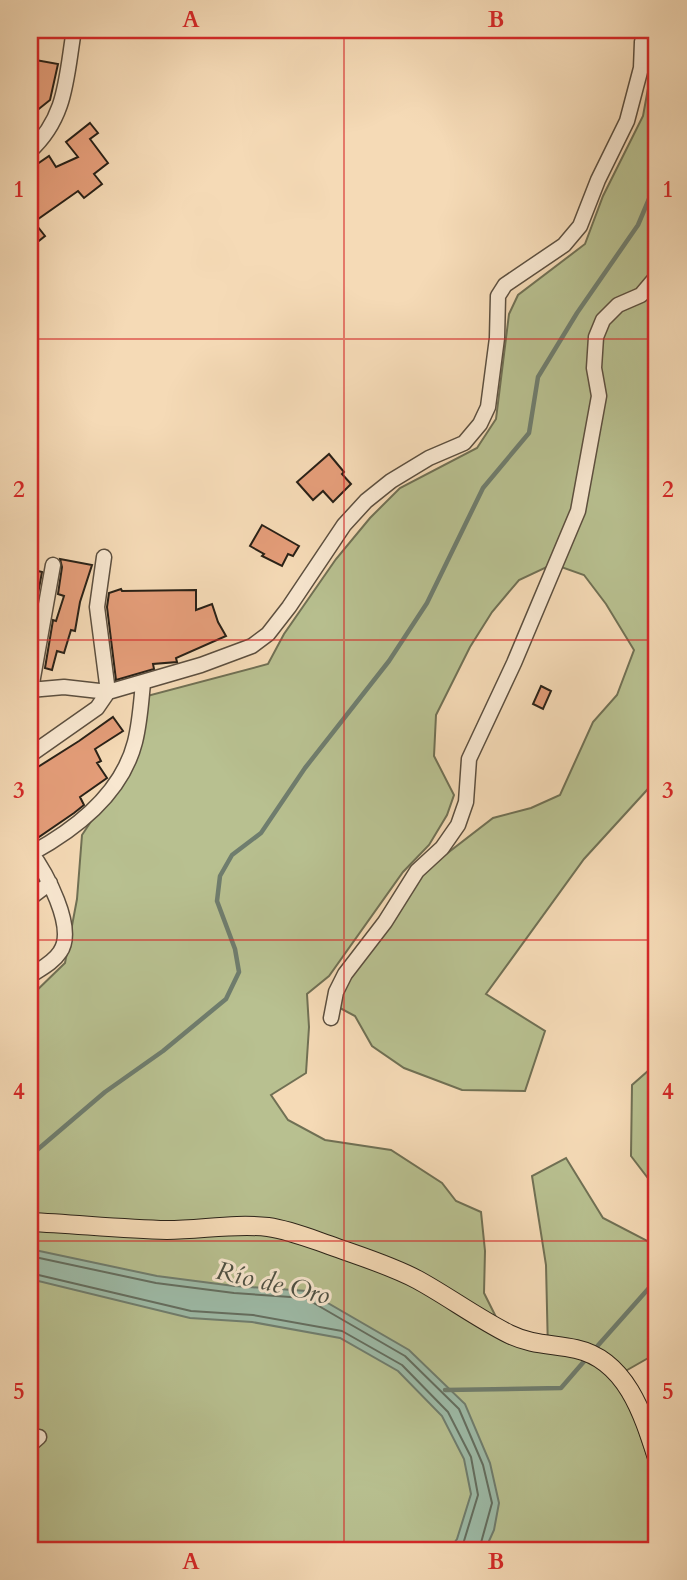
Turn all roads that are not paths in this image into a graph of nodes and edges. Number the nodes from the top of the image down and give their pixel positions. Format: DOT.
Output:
graph roads {
  1 [pos="74,30"];
  2 [pos="646,30"];
  3 [pos="30,150"];
  4 [pos="657,276"];
  5 [pos="104,557"];
  6 [pos="53,565"];
  7 [pos="32,667"];
  8 [pos="143,683"];
  9 [pos="30,690"];
  10 [pos="108,692"];
  11 [pos="30,755"];
  12 [pos="31,852"];
  13 [pos="50,883"];
  14 [pos="30,898"];
  15 [pos="30,976"];
  16 [pos="331,1018"];
  17 [pos="30,1222"];
  18 [pos="657,1458"];
  1 -- 3 [label="street"];
  2 -- 8 [label="street"];
  4 -- 16 [label="street"];
  5 -- 10 [label="street"];
  6 -- 7 [label="street"];
  7 -- 9 [label="street"];
  8 -- 10 [label="street"];
  8 -- 12 [label="street"];
  9 -- 10 [label="street"];
  10 -- 11 [label="street"];
  12 -- 13 [label="street"];
  13 -- 14 [label="street"];
  13 -- 15 [label="street"];
  17 -- 18 [label="main road"];
}
